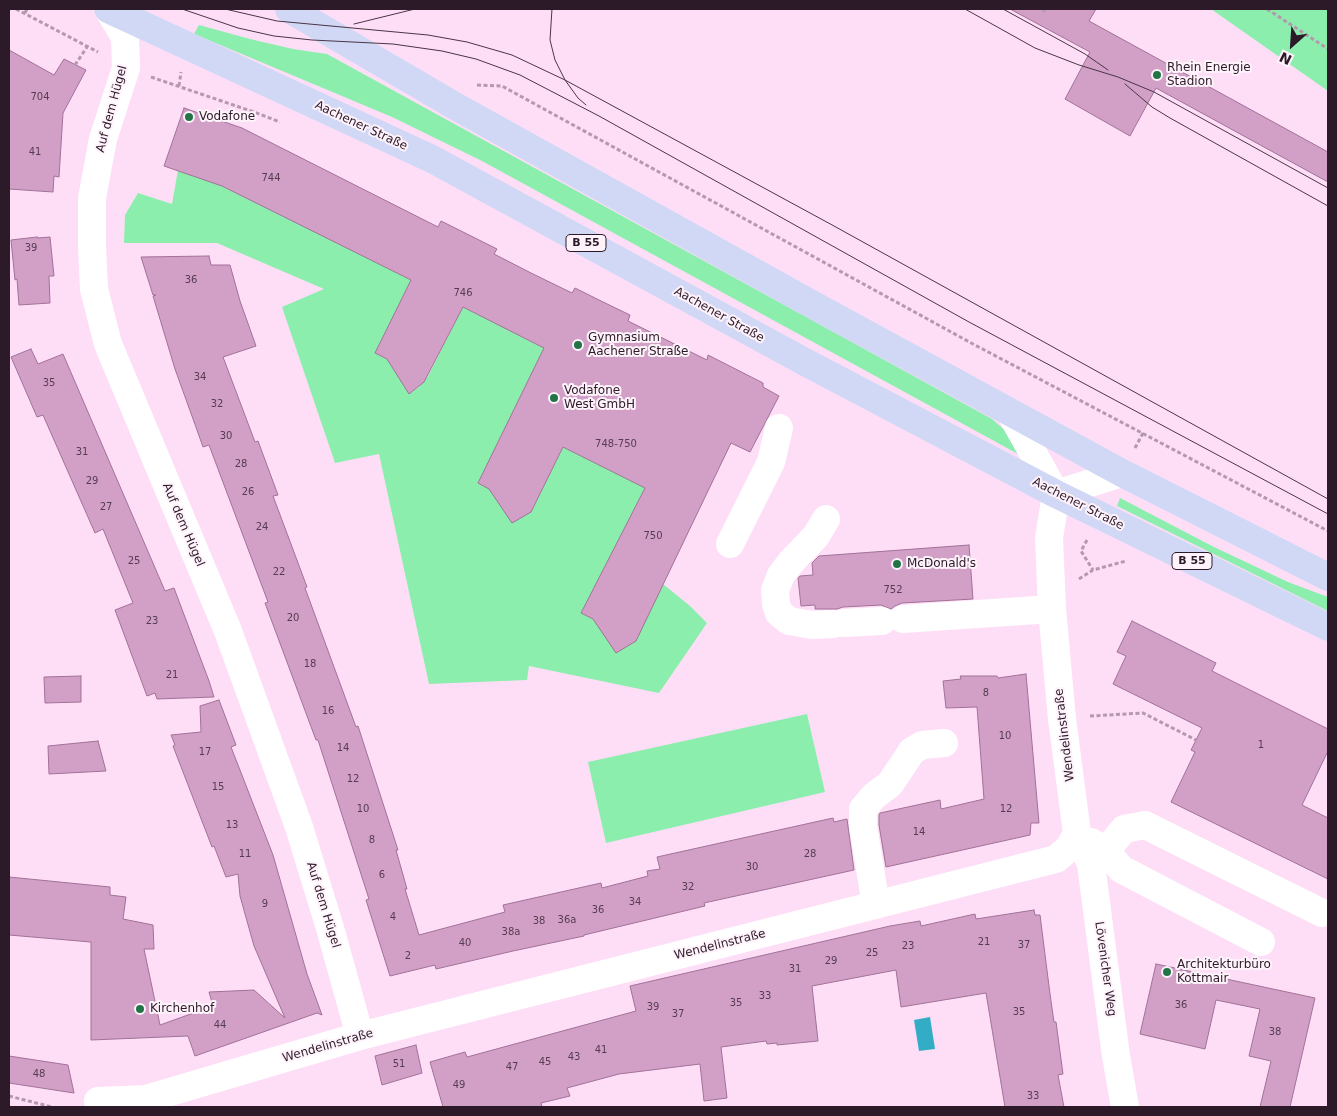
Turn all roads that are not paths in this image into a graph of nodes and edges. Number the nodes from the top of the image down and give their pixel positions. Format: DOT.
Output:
graph roads {
  1 [pos="108,9"];
  2 [pos="289,9"];
  3 [pos="1010,412"];
  4 [pos="779,428"];
  5 [pos="1122,473"];
  6 [pos="1056,494"];
  7 [pos="826,519"];
  8 [pos="730,544"];
  9 [pos="1328,577"];
  10 [pos="1052,609"];
  11 [pos="1328,627"];
  12 [pos="944,743"];
  13 [pos="1077,833"];
  14 [pos="1106,851"];
  15 [pos="876,905"];
  16 [pos="1322,913"];
  17 [pos="1261,942"];
  18 [pos="360,1036"];
  19 [pos="98,1101"];
  20 [pos="142,1103"];
  21 [pos="1125,1107"];
  1 -- 6 [label="main road, Aachener Straße / B 55"];
  1 -- 18 [label="street, Auf dem Hügel"];
  2 -- 3 [label="main road"];
  3 -- 5 [label="main road"];
  3 -- 6 [label="street"];
  4 -- 8 [label="street"];
  5 -- 6 [label="street"];
  5 -- 9 [label="main road"];
  6 -- 10 [label="street, Wendelinstraße"];
  6 -- 11 [label="main road, Aachener Straße / B 55"];
  7 -- 10 [label="street"];
  10 -- 13 [label="street, Wendelinstraße"];
  12 -- 15 [label="street"];
  13 -- 14 [label="street"];
  13 -- 15 [label="street, Wendelinstraße"];
  13 -- 21 [label="street, Lövenicher Weg"];
  14 -- 16 [label="street"];
  14 -- 17 [label="street"];
  15 -- 18 [label="street, Wendelinstraße"];
  18 -- 20 [label="street, Wendelinstraße"];
  19 -- 20 [label="street, Wendelinstraße"];
}
